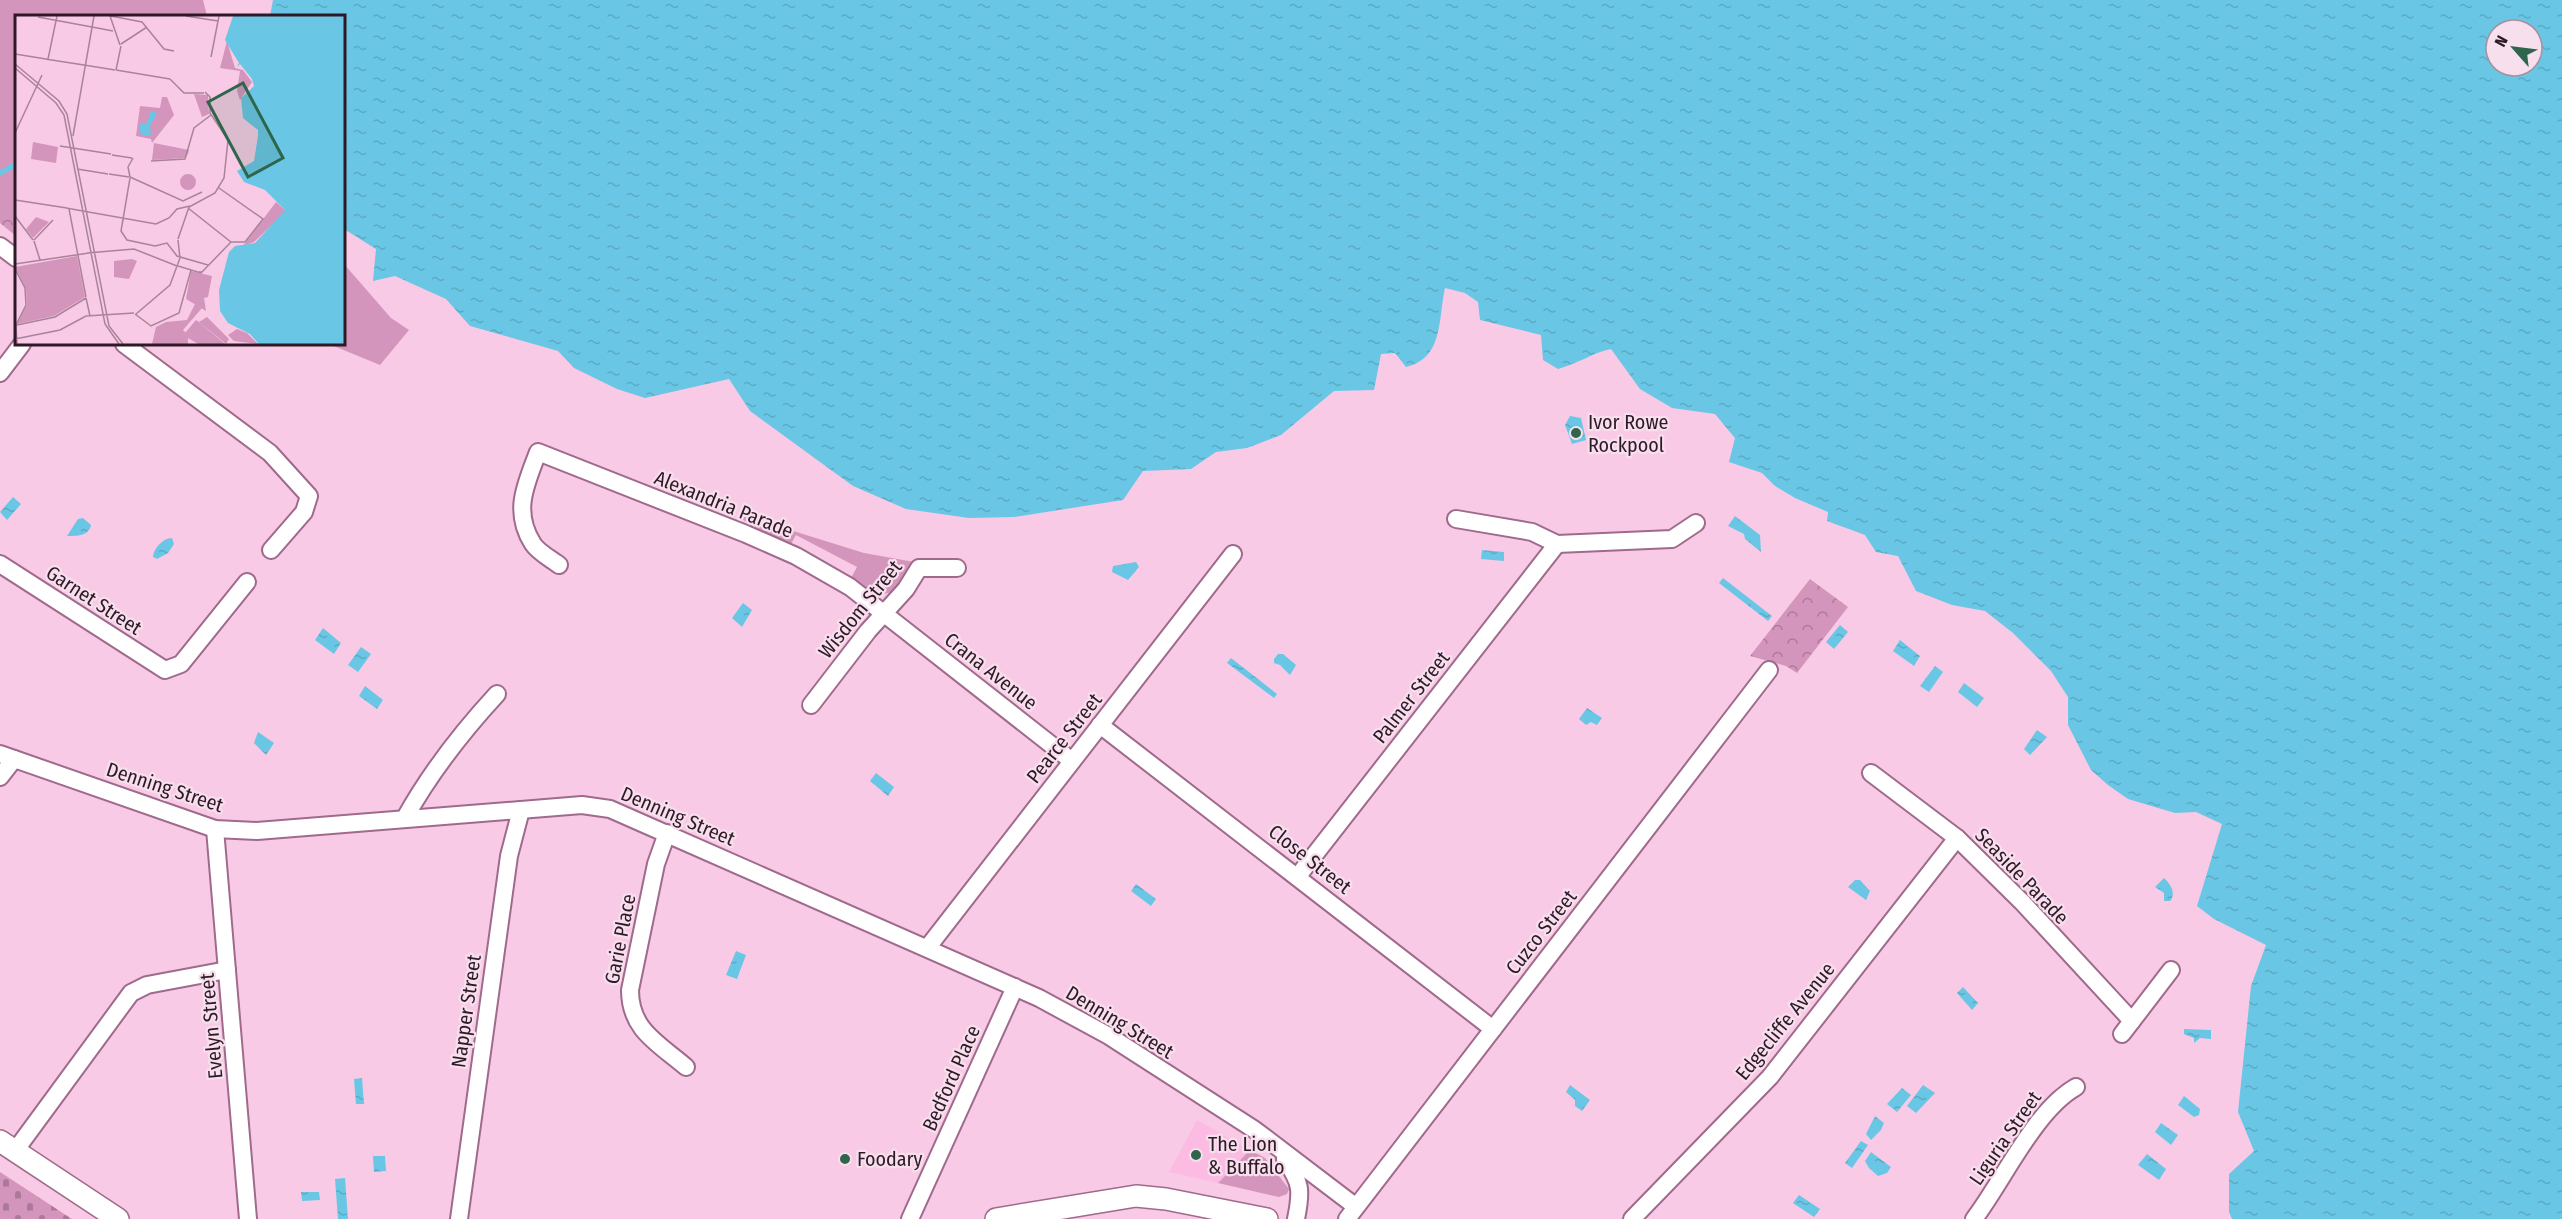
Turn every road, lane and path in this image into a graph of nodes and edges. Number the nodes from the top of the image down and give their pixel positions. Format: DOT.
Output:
graph roads {
  1 [pos="0,246"];
  2 [pos="15,257"];
  3 [pos="21,345"];
  4 [pos="125,345"];
  5 [pos="0,373"];
  6 [pos="1456,519"];
  7 [pos="1696,523"];
  8 [pos="1557,544"];
  9 [pos="271,550"];
  10 [pos="1233,554"];
  11 [pos="0,564"];
  12 [pos="559,565"];
  13 [pos="957,568"];
  14 [pos="247,582"];
  15 [pos="884,614"];
  16 [pos="1768,670"];
  17 [pos="497,694"];
  18 [pos="811,705"];
  19 [pos="1100,725"];
  20 [pos="7,756"];
  21 [pos="1072,761"];
  22 [pos="1871,772"];
  23 [pos="0,777"];
  24 [pos="521,810"];
  25 [pos="405,818"];
  26 [pos="215,829"];
  27 [pos="667,833"];
  28 [pos="1957,838"];
  29 [pos="1298,876"];
  30 [pos="928,947"];
  31 [pos="227,970"];
  32 [pos="2171,970"];
  33 [pos="1015,987"];
  34 [pos="1493,1029"];
  35 [pos="686,1067"];
  36 [pos="2076,1087"];
  37 [pos="8,1146"];
  38 [pos="1279,1151"];
  39 [pos="1094,1211"];
  40 [pos="1351,1212"];
  41 [pos="118,1219"];
  42 [pos="248,1219"];
  43 [pos="459,1219"];
  44 [pos="910,1219"];
  45 [pos="996,1219"];
  46 [pos="1267,1219"];
  47 [pos="1296,1219"];
  48 [pos="1632,1219"];
  49 [pos="1974,1219"];
  1 -- 2 [label="street"];
  3 -- 5 [label="street"];
  4 -- 9 [label="street"];
  6 -- 8 [label="street"];
  7 -- 8 [label="street"];
  8 -- 29 [label="street, Palmer Street"];
  10 -- 19 [label="street, Pearce Street"];
  11 -- 14 [label="street, Garnet Street"];
  12 -- 15 [label="street, Alexandria Parade"];
  13 -- 15 [label="street, Wisdom Street"];
  15 -- 18 [label="street, Wisdom Street"];
  15 -- 21 [label="street, Crana Avenue"];
  16 -- 34 [label="street, Cuzco Street"];
  17 -- 25 [label="street"];
  19 -- 21 [label="street, Pearce Street"];
  19 -- 29 [label="street, Close Street"];
  20 -- 23 [label="street"];
  20 -- 26 [label="street, Denning Street"];
  21 -- 30 [label="street, Pearce Street"];
  22 -- 28 [label="street, Seaside Parade"];
  24 -- 25 [label="street, Denning Street"];
  24 -- 27 [label="street, Denning Street"];
  24 -- 43 [label="street, Napper Street"];
  25 -- 26 [label="street, Denning Street"];
  26 -- 31 [label="street, Evelyn Street"];
  27 -- 30 [label="street, Denning Street"];
  27 -- 35 [label="street, Garie Place"];
  28 -- 32 [label="street, Seaside Parade"];
  28 -- 48 [label="street, Edgecliffe Avenue"];
  29 -- 34 [label="street, Close Street"];
  30 -- 33 [label="street, Denning Street"];
  31 -- 37 [label="street"];
  31 -- 42 [label="street, Evelyn Street"];
  33 -- 38 [label="street, Denning Street"];
  33 -- 44 [label="street, Bedford Place"];
  34 -- 40 [label="street, Cuzco Street"];
  36 -- 49 [label="street, Liguria Street"];
  37 -- 41 [label="main road"];
  38 -- 40 [label="street, Denning Street"];
  38 -- 47 [label="street, Denning Street"];
  39 -- 45 [label="main road"];
  39 -- 46 [label="main road"];
}
